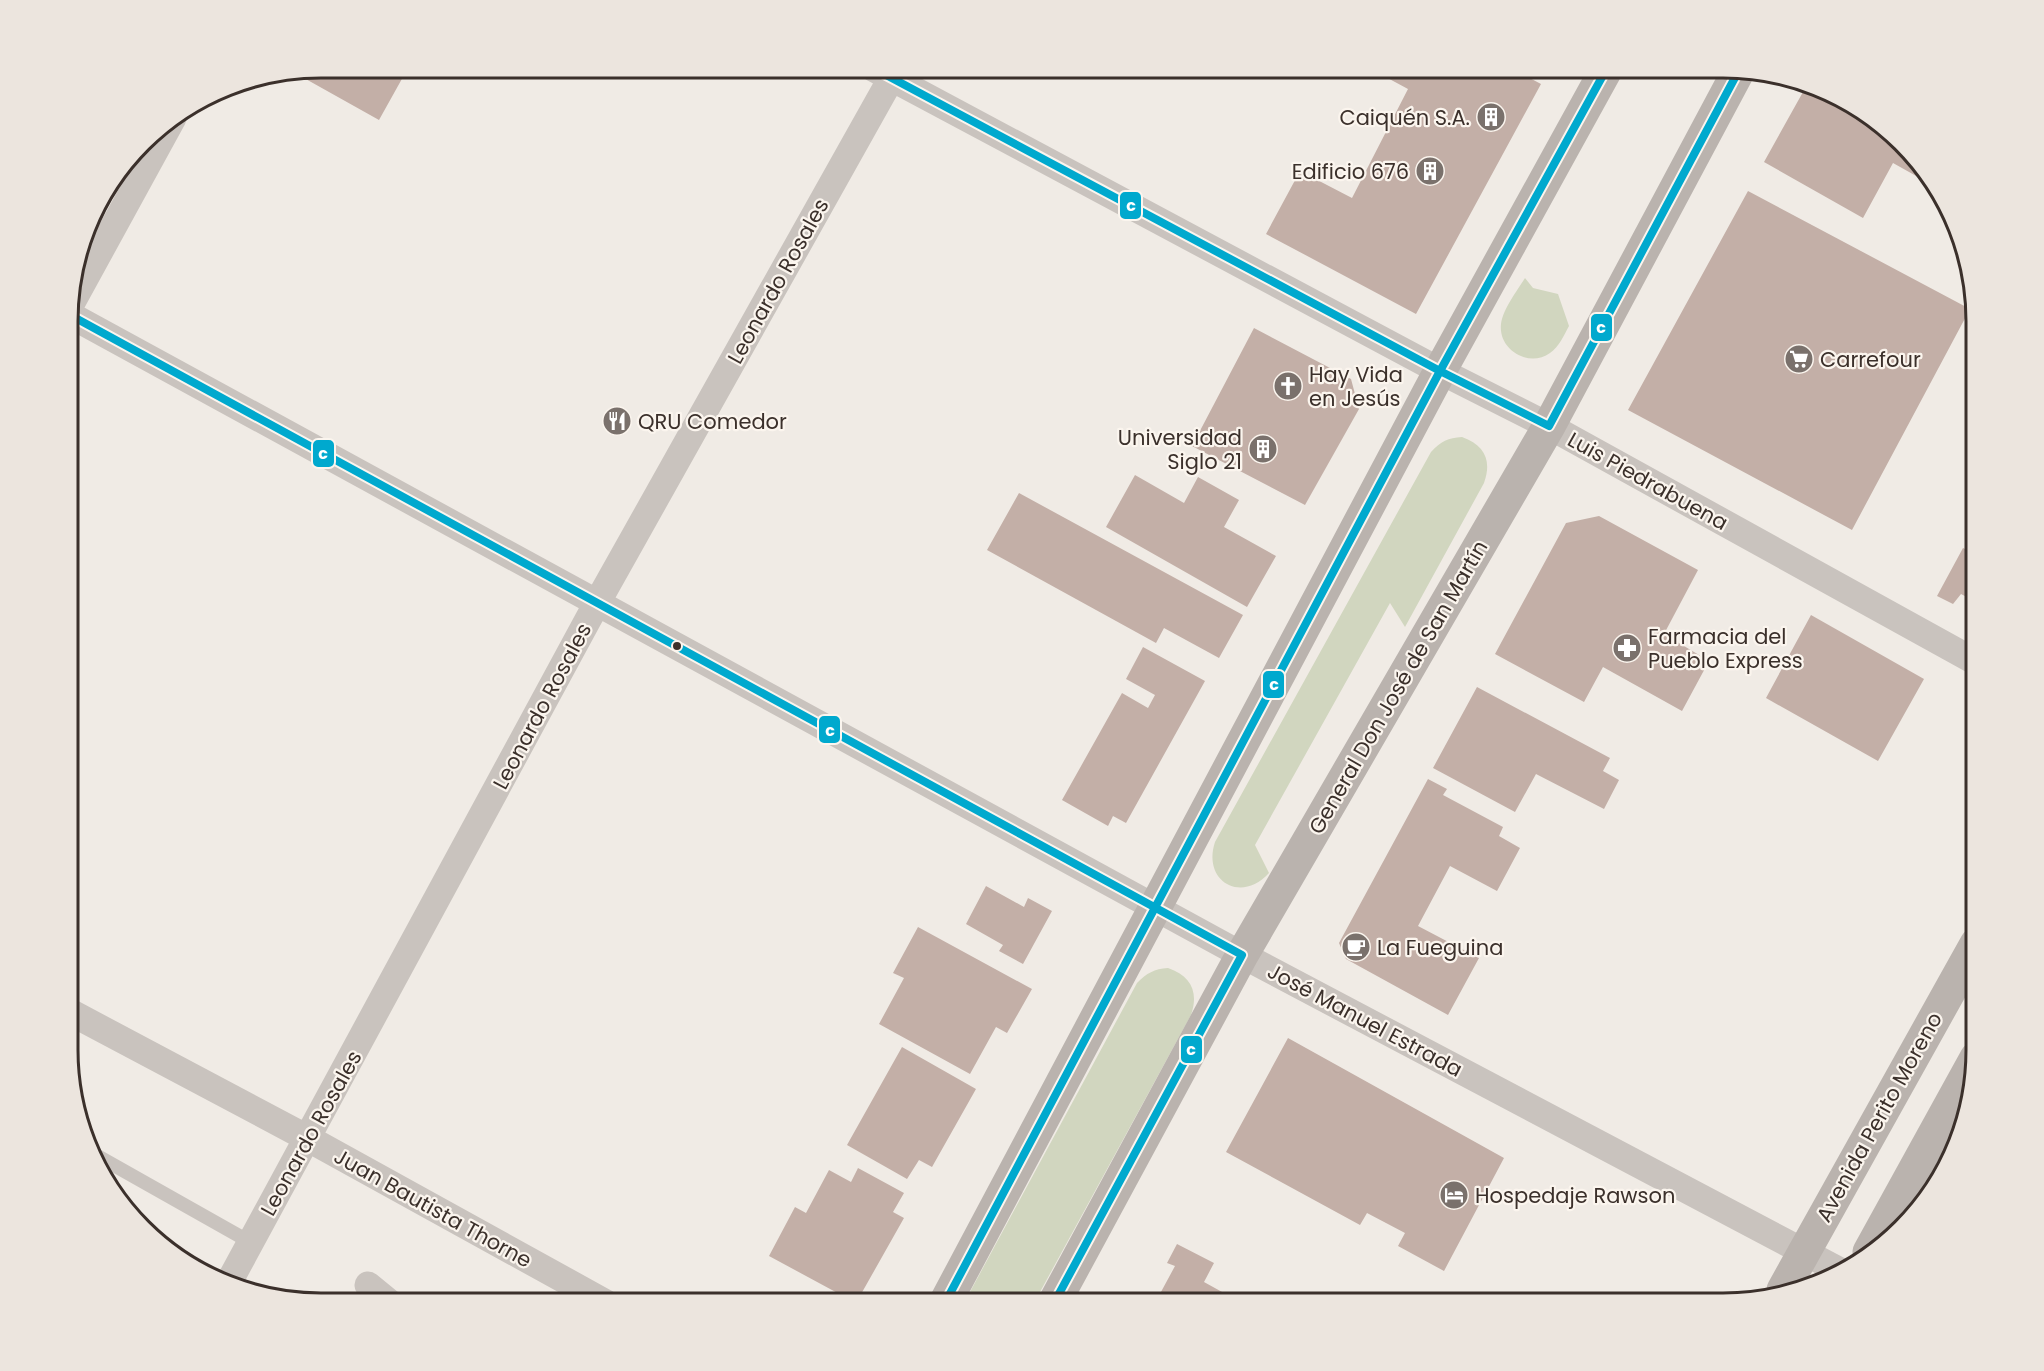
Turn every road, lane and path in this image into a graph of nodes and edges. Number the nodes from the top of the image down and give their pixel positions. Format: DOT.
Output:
graph roads {
  1 [pos="883,78"];
  2 [pos="900,78"];
  3 [pos="1601,78"];
  4 [pos="1734,79"];
  5 [pos="163,136"];
  6 [pos="80,287"];
  7 [pos="78,319"];
  8 [pos="1440,371"];
  9 [pos="1549,426"];
  10 [pos="597,603"];
  11 [pos="1966,656"];
  12 [pos="1158,907"];
  13 [pos="1242,956"];
  14 [pos="1966,962"];
  15 [pos="78,1016"];
  16 [pos="1964,1079"];
  17 [pos="309,1139"];
  18 [pos="105,1160"];
  19 [pos="1876,1238"];
  20 [pos="250,1242"];
  21 [pos="1804,1251"];
  22 [pos="1832,1267"];
  23 [pos="232,1276"];
  24 [pos="368,1285"];
  25 [pos="1786,1285"];
  26 [pos="377,1293"];
  27 [pos="588,1293"];
  28 [pos="950,1293"];
  29 [pos="1059,1293"];
  1 -- 10 [label="street, Leonardo Rosales"];
  2 -- 8 [label="street, Luis Piedrabuena"];
  3 -- 8 [label="main road"];
  4 -- 9 [label="main road, General Don José de San Martín"];
  5 -- 6 [label="street"];
  7 -- 10 [label="street, José Manuel Estrada"];
  8 -- 9 [label="street, Luis Piedrabuena"];
  8 -- 12 [label="main road"];
  9 -- 11 [label="street, Luis Piedrabuena"];
  9 -- 13 [label="main road, General Don José de San Martín"];
  10 -- 12 [label="street, José Manuel Estrada"];
  10 -- 17 [label="street, Leonardo Rosales"];
  12 -- 13 [label="street, José Manuel Estrada"];
  12 -- 28 [label="main road"];
  13 -- 21 [label="street, José Manuel Estrada"];
  13 -- 29 [label="main road, General Don José de San Martín"];
  14 -- 21 [label="main road, Avenida Perito Moreno"];
  15 -- 17 [label="street, Juan Bautista Thorne"];
  16 -- 19 [label="main road"];
  17 -- 20 [label="street, Leonardo Rosales"];
  17 -- 27 [label="street, Juan Bautista Thorne"];
  18 -- 20 [label="lane"];
  20 -- 23 [label="street, Leonardo Rosales"];
  21 -- 22 [label="street, José Manuel Estrada"];
  21 -- 25 [label="main road, Avenida Perito Moreno"];
  24 -- 26 [label="street"];
}
